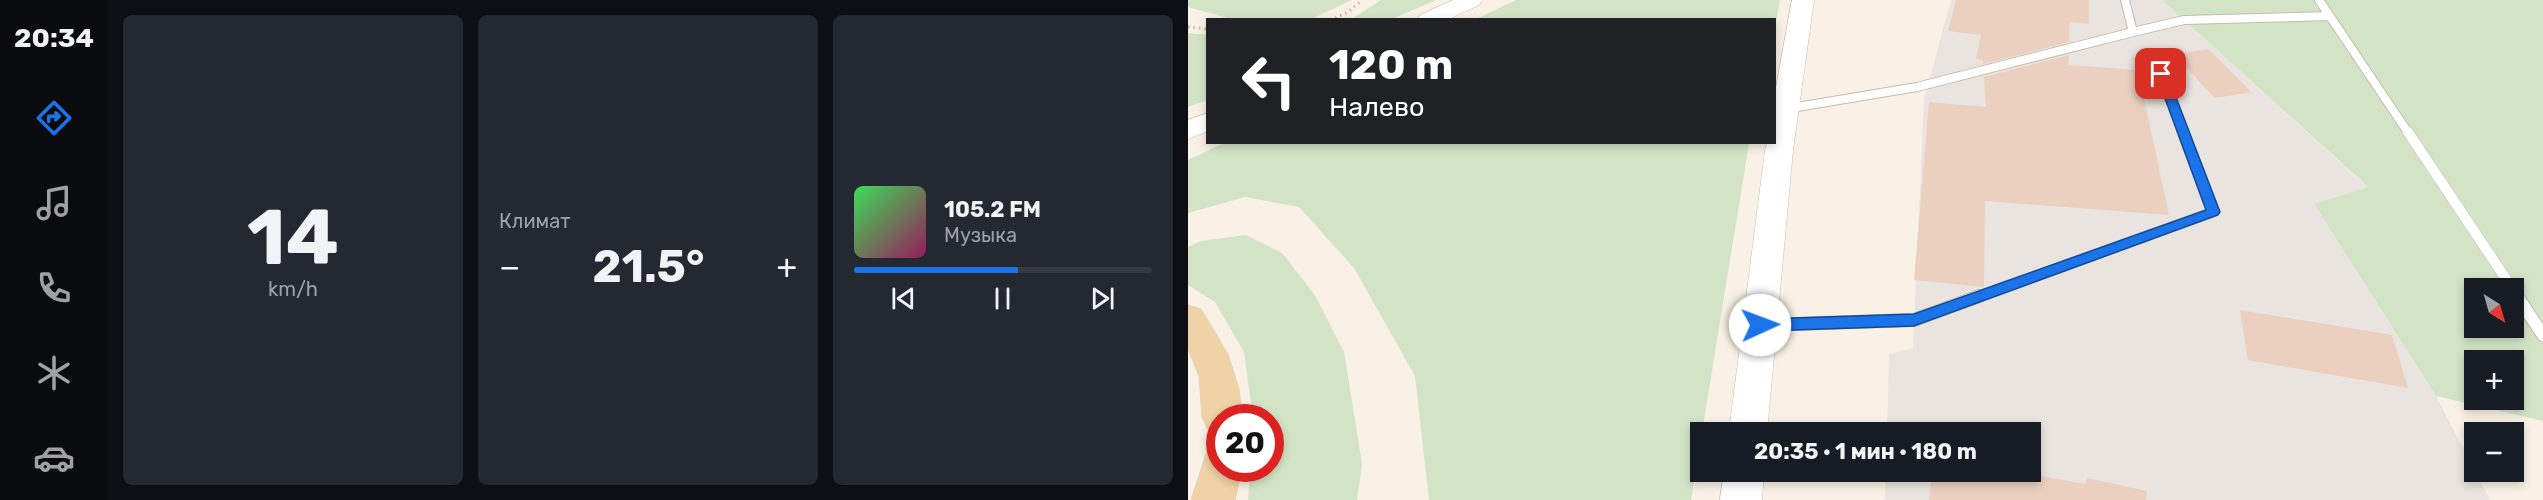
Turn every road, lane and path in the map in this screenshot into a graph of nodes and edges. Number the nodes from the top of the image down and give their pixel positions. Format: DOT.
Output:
graph roads {
  1 [pos="1362,0"];
  2 [pos="1471,0"];
  3 [pos="1803,0"];
  4 [pos="2125,0"];
  5 [pos="2319,0"];
  6 [pos="2330,16"];
  7 [pos="1334,18"];
  8 [pos="1432,18"];
  9 [pos="1188,27"];
  10 [pos="1206,28"];
  11 [pos="2133,32"];
  12 [pos="2154,54"];
  13 [pos="1785,109"];
  14 [pos="1206,122"];
  15 [pos="1188,130"];
  16 [pos="2505,278"];
  17 [pos="2524,306"];
  18 [pos="1188,319"];
  19 [pos="1760,325"];
  20 [pos="2543,335"];
  21 [pos="1222,404"];
  22 [pos="1749,422"];
  23 [pos="1218,482"];
  24 [pos="1743,482"];
  25 [pos="1213,500"];
  26 [pos="1741,500"];
  1 -- 7 [label="path"];
  2 -- 8 [label="main road"];
  3 -- 13 [label="main road"];
  4 -- 11 [label="lane"];
  5 -- 6 [label="lane"];
  6 -- 11 [label="lane"];
  6 -- 16 [label="lane"];
  9 -- 10 [label="path"];
  11 -- 13 [label="lane"];
  12 -- 19 [label="lane"];
  13 -- 19 [label="main road"];
  14 -- 15 [label="main road"];
  17 -- 20 [label="lane"];
  18 -- 21 [label="main road"];
  19 -- 22 [label="main road"];
  23 -- 25 [label="main road"];
  24 -- 26 [label="main road"];
}
